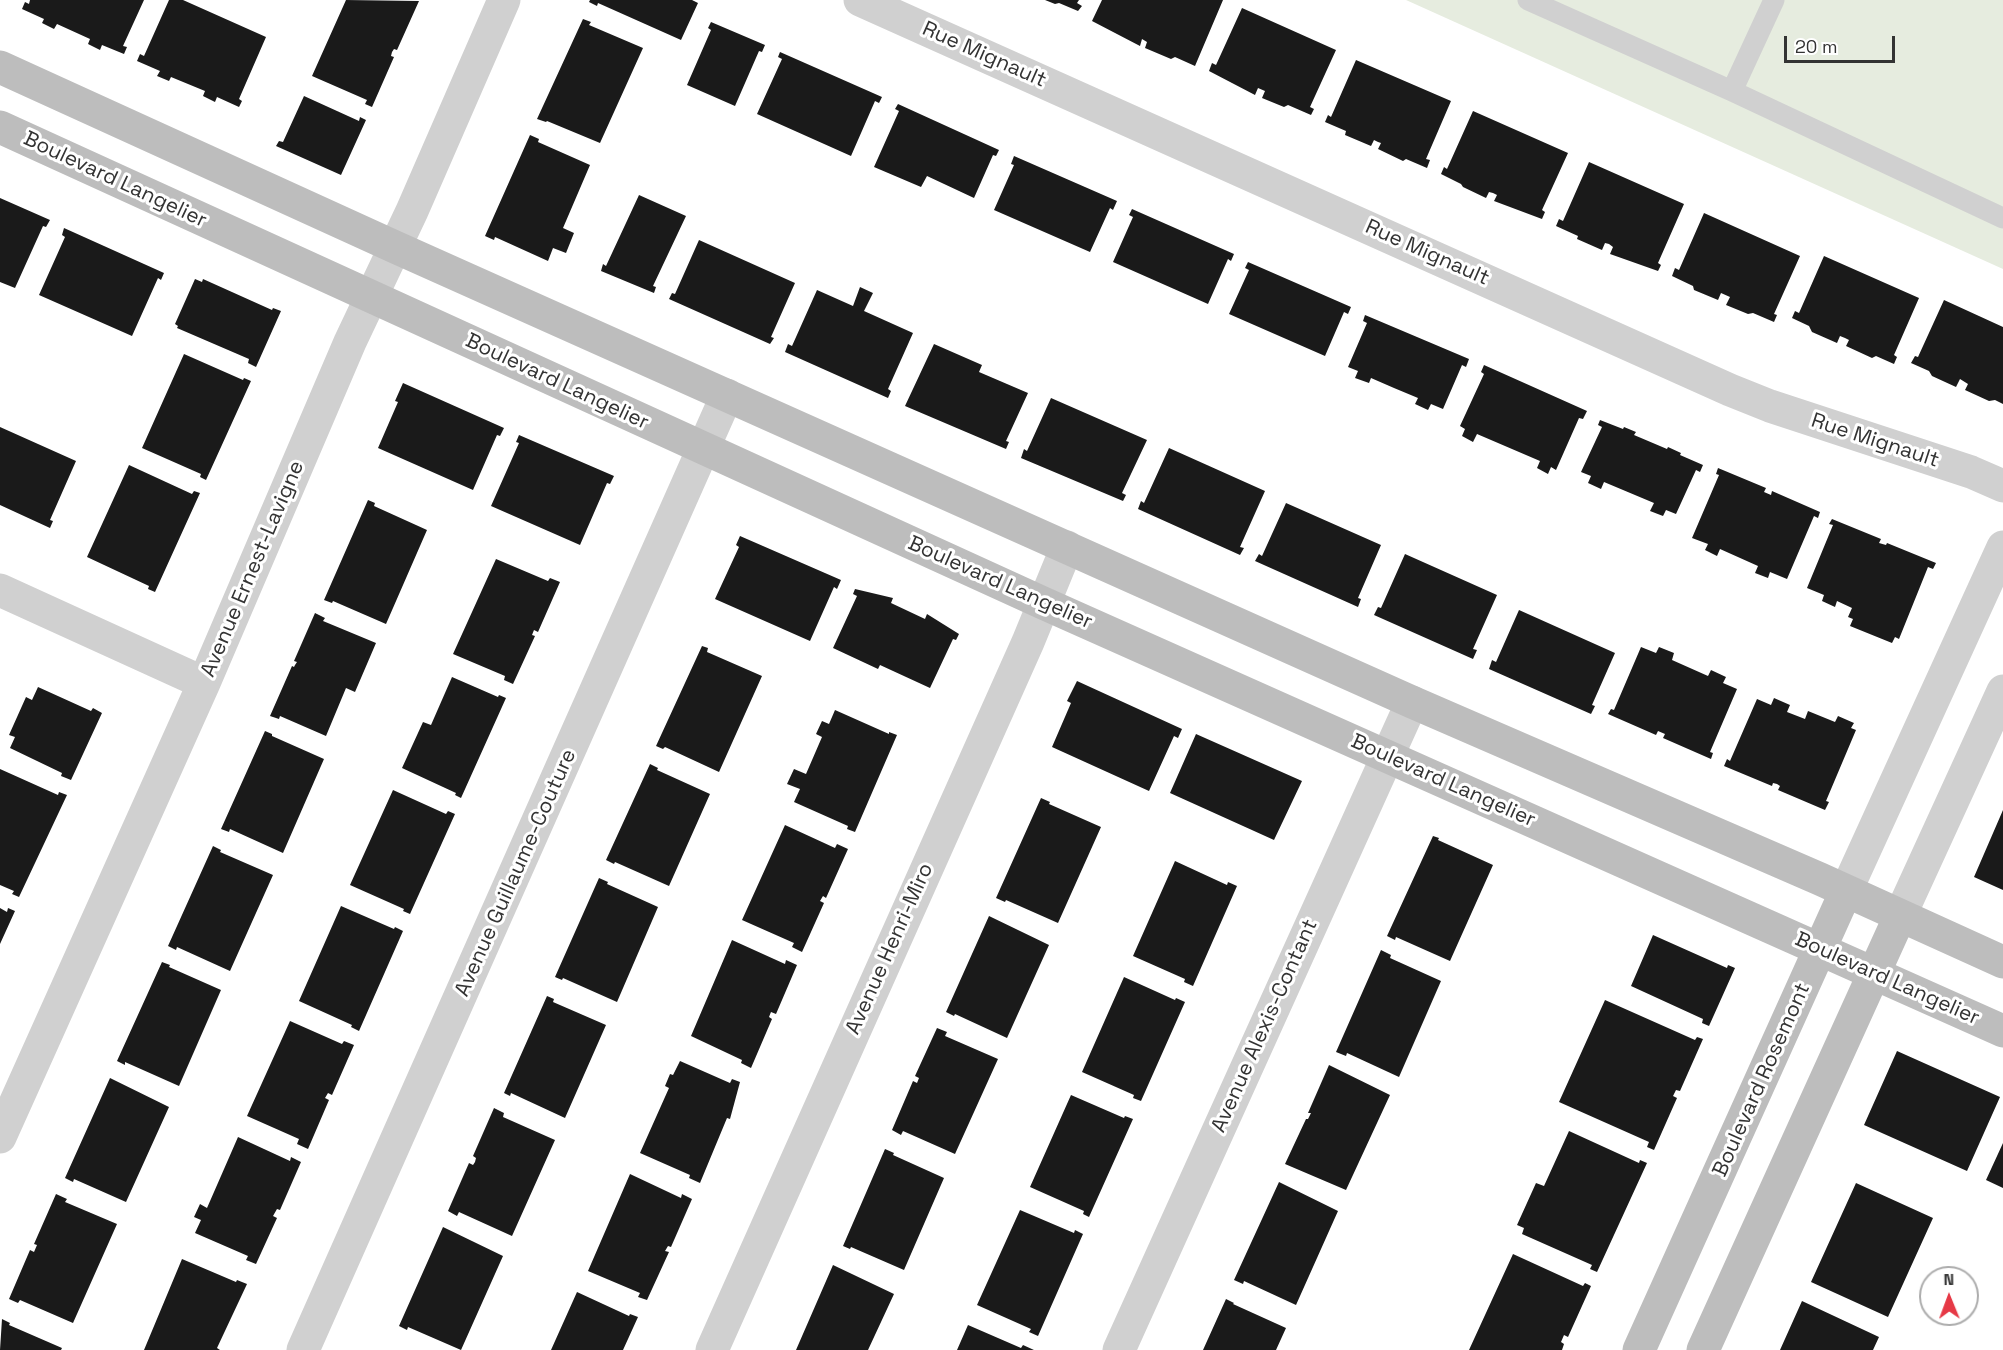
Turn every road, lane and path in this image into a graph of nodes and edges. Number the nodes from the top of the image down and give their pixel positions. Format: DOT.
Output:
graph roads {
  1 [pos="504,0"];
  2 [pos="860,0"];
  3 [pos="1528,0"];
  4 [pos="1774,0"];
  5 [pos="0,67"];
  6 [pos="1732,91"];
  7 [pos="0,127"];
  8 [pos="2003,218"];
  9 [pos="395,247"];
  10 [pos="371,297"];
  11 [pos="727,395"];
  12 [pos="704,449"];
  13 [pos="2003,486"];
  14 [pos="1067,547"];
  15 [pos="2003,547"];
  16 [pos="0,590"];
  17 [pos="1043,603"];
  18 [pos="204,682"];
  19 [pos="2003,690"];
  20 [pos="1412,702"];
  21 [pos="1388,757"];
  22 [pos="1846,891"];
  23 [pos="1900,916"];
  24 [pos="1821,949"];
  25 [pos="2003,962"];
  26 [pos="1874,973"];
  27 [pos="2003,1031"];
  28 [pos="7,1100"];
  29 [pos="0,1137"];
  30 [pos="303,1350"];
  31 [pos="712,1350"];
  32 [pos="1119,1350"];
  33 [pos="1639,1350"];
  34 [pos="1703,1350"];
  1 -- 9 [label="street, Avenue Ernest-Lavigne"];
  2 -- 13 [label="street, Rue Mignault"];
  3 -- 6 [label="lane"];
  4 -- 6 [label="lane"];
  5 -- 9 [label="main road"];
  6 -- 8 [label="lane"];
  7 -- 10 [label="main road, Boulevard Langelier"];
  9 -- 10 [label="street, Avenue Ernest-Lavigne"];
  9 -- 11 [label="main road"];
  10 -- 12 [label="main road, Boulevard Langelier"];
  10 -- 18 [label="street, Avenue Ernest-Lavigne"];
  11 -- 12 [label="street, Avenue Guillaume-Couture"];
  11 -- 14 [label="main road"];
  12 -- 17 [label="main road, Boulevard Langelier"];
  12 -- 30 [label="street, Avenue Guillaume-Couture"];
  14 -- 17 [label="street, Avenue Henri-Miro"];
  14 -- 20 [label="main road"];
  15 -- 22 [label="street, Boulevard Rosemont"];
  16 -- 18 [label="street"];
  17 -- 21 [label="main road, Boulevard Langelier"];
  17 -- 31 [label="street, Avenue Henri-Miro"];
  18 -- 28 [label="street, Avenue Ernest-Lavigne"];
  19 -- 23 [label="street"];
  20 -- 21 [label="street, Avenue Alexis-Contant"];
  20 -- 22 [label="main road"];
  21 -- 24 [label="main road, Boulevard Langelier"];
  21 -- 32 [label="street, Avenue Alexis-Contant"];
  22 -- 23 [label="main road"];
  22 -- 24 [label="main road, Boulevard Rosemont"];
  23 -- 25 [label="main road"];
  23 -- 26 [label="main road"];
  24 -- 26 [label="main road, Boulevard Langelier"];
  24 -- 33 [label="main road, Boulevard Rosemont"];
  26 -- 27 [label="main road, Boulevard Langelier"];
  26 -- 34 [label="main road"];
  28 -- 29 [label="street, Avenue Ernest-Lavigne"];
}
